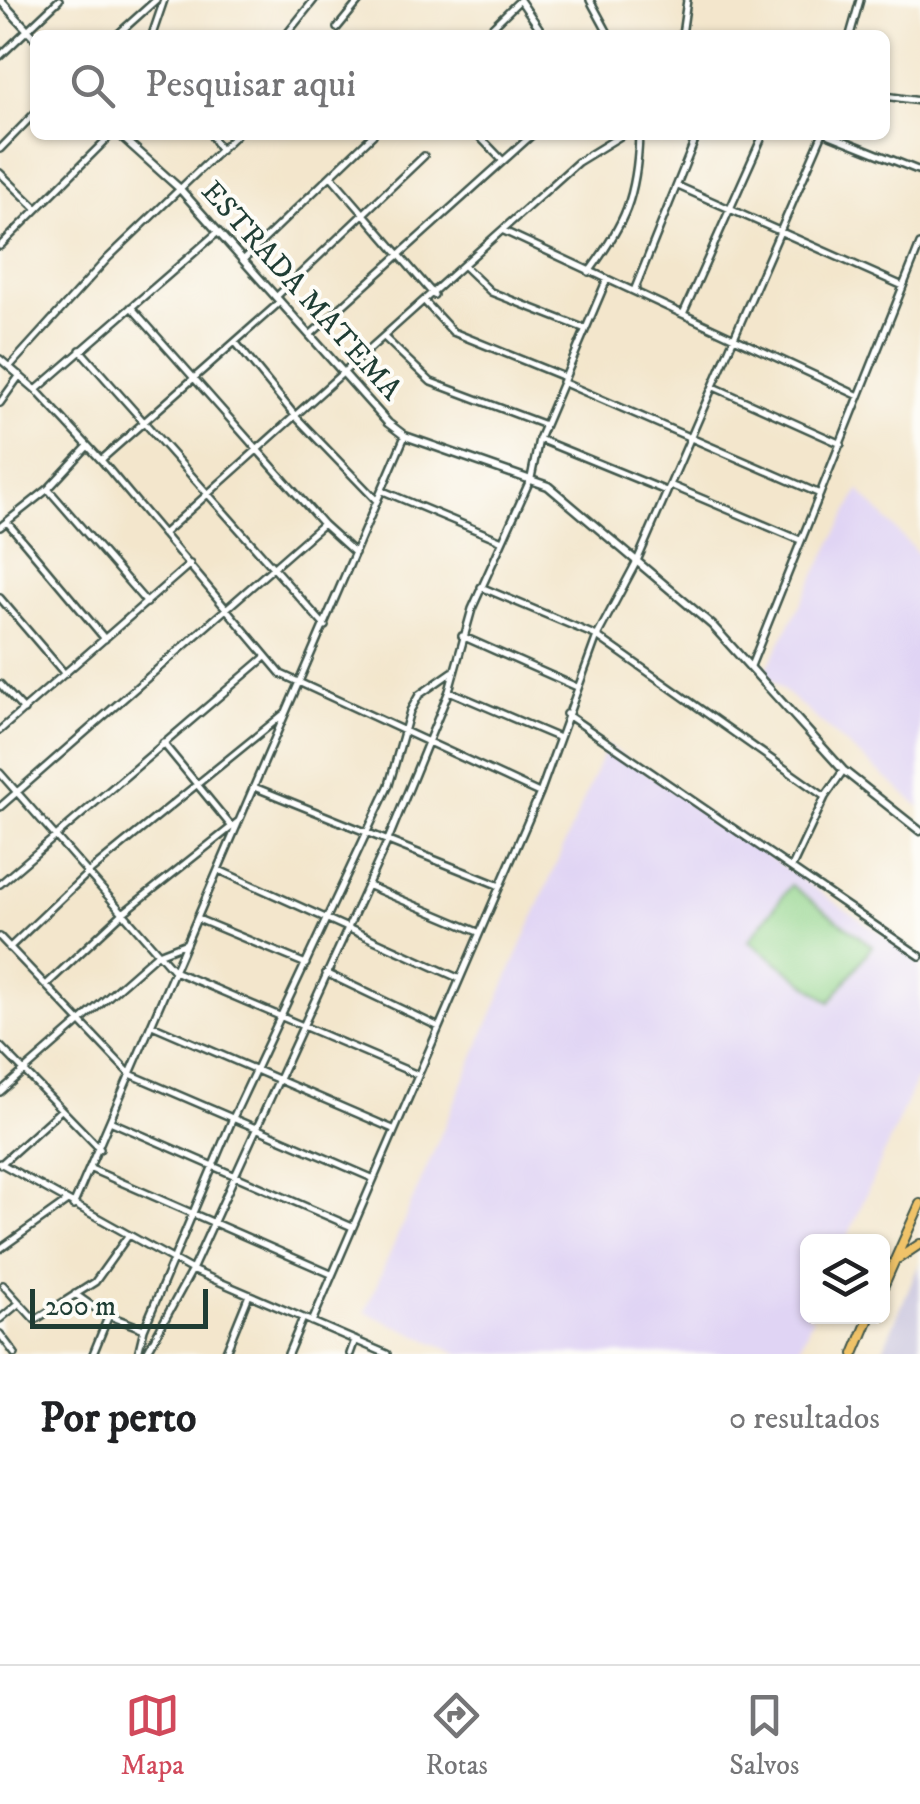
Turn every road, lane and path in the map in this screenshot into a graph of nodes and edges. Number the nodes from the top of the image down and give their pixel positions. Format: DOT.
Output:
graph roads {
  1 [pos="0,0"];
  2 [pos="60,0"];
  3 [pos="156,0"];
  4 [pos="164,0"];
  5 [pos="314,0"];
  6 [pos="360,0"];
  7 [pos="520,0"];
  8 [pos="590,0"];
  9 [pos="687,0"];
  10 [pos="860,0"];
  11 [pos="338,28"];
  12 [pos="27,29"];
  13 [pos="122,30"];
  14 [pos="154,30"];
  15 [pos="290,30"];
  16 [pos="489,30"];
  17 [pos="541,30"];
  18 [pos="606,30"];
  19 [pos="683,30"];
  20 [pos="851,30"];
  21 [pos="30,32"];
  22 [pos="0,56"];
  23 [pos="890,97"];
  24 [pos="920,101"];
  25 [pos="30,118"];
  26 [pos="107,140"];
  27 [pos="126,140"];
  28 [pos="214,140"];
  29 [pos="229,140"];
  30 [pos="369,140"];
  31 [pos="483,140"];
  32 [pos="526,140"];
  33 [pos="614,140"];
  34 [pos="639,140"];
  35 [pos="695,140"];
  36 [pos="761,140"];
  37 [pos="820,140"];
  38 [pos="842,140"];
  39 [pos="219,148"];
  40 [pos="0,150"];
  41 [pos="424,156"];
  42 [pos="503,161"];
  43 [pos="920,171"];
  44 [pos="0,173"];
  45 [pos="331,176"];
  46 [pos="678,186"];
  47 [pos="179,188"];
  48 [pos="36,208"];
  49 [pos="732,210"];
  50 [pos="364,217"];
  51 [pos="504,231"];
  52 [pos="218,232"];
  53 [pos="781,233"];
  54 [pos="920,244"];
  55 [pos="0,246"];
  56 [pos="398,256"];
  57 [pos="242,260"];
  58 [pos="466,266"];
  59 [pos="589,272"];
  60 [pos="607,279"];
  61 [pos="903,286"];
  62 [pos="634,291"];
  63 [pos="434,295"];
  64 [pos="278,300"];
  65 [pos="426,302"];
  66 [pos="131,307"];
  67 [pos="683,314"];
  68 [pos="583,328"];
  69 [pos="310,335"];
  70 [pos="736,338"];
  71 [pos="386,339"];
  72 [pos="236,342"];
  73 [pos="80,350"];
  74 [pos="1,361"];
  75 [pos="10,366"];
  76 [pos="20,375"];
  77 [pos="345,376"];
  78 [pos="194,378"];
  79 [pos="563,380"];
  80 [pos="714,387"];
  81 [pos="36,390"];
  82 [pos="858,396"];
  83 [pos="0,402"];
  84 [pos="297,418"];
  85 [pos="144,424"];
  86 [pos="544,425"];
  87 [pos="693,435"];
  88 [pos="405,436"];
  89 [pos="539,439"];
  90 [pos="841,444"];
  91 [pos="87,447"];
  92 [pos="259,451"];
  93 [pos="101,460"];
  94 [pos="531,478"];
  95 [pos="668,488"];
  96 [pos="48,489"];
  97 [pos="382,490"];
  98 [pos="820,494"];
  99 [pos="208,497"];
  100 [pos="377,500"];
  101 [pos="3,524"];
  102 [pos="323,524"];
  103 [pos="164,534"];
  104 [pos="500,540"];
  105 [pos="800,540"];
  106 [pos="355,553"];
  107 [pos="637,562"];
  108 [pos="190,564"];
  109 [pos="272,569"];
  110 [pos="481,587"];
  111 [pos="0,598"];
  112 [pos="147,603"];
  113 [pos="226,608"];
  114 [pos="325,626"];
  115 [pos="462,636"];
  116 [pos="597,636"];
  117 [pos="105,639"];
  118 [pos="264,657"];
  119 [pos="751,666"];
  120 [pos="452,672"];
  121 [pos="65,674"];
  122 [pos="0,684"];
  123 [pos="299,684"];
  124 [pos="577,687"];
  125 [pos="448,691"];
  126 [pos="24,710"];
  127 [pos="288,711"];
  128 [pos="566,714"];
  129 [pos="0,730"];
  130 [pos="403,730"];
  131 [pos="557,736"];
  132 [pos="163,742"];
  133 [pos="428,744"];
  134 [pos="844,770"];
  135 [pos="0,773"];
  136 [pos="196,783"];
  137 [pos="254,787"];
  138 [pos="17,792"];
  139 [pos="540,794"];
  140 [pos="825,797"];
  141 [pos="0,807"];
  142 [pos="240,820"];
  143 [pos="232,827"];
  144 [pos="920,831"];
  145 [pos="369,832"];
  146 [pos="56,836"];
  147 [pos="388,840"];
  148 [pos="791,868"];
  149 [pos="218,870"];
  150 [pos="89,872"];
  151 [pos="0,884"];
  152 [pos="368,886"];
  153 [pos="500,886"];
  154 [pos="123,913"];
  155 [pos="198,918"];
  156 [pos="328,919"];
  157 [pos="349,928"];
  158 [pos="478,932"];
  159 [pos="0,936"];
  160 [pos="187,943"];
  161 [pos="9,948"];
  162 [pos="156,956"];
  163 [pos="920,956"];
  164 [pos="306,964"];
  165 [pos="174,971"];
  166 [pos="326,973"];
  167 [pos="458,978"];
  168 [pos="47,984"];
  169 [pos="280,1018"];
  170 [pos="82,1022"];
  171 [pos="152,1025"];
  172 [pos="302,1026"];
  173 [pos="439,1027"];
  174 [pos="0,1046"];
  175 [pos="256,1070"];
  176 [pos="23,1072"];
  177 [pos="130,1074"];
  178 [pos="418,1075"];
  179 [pos="277,1079"];
  180 [pos="0,1092"];
  181 [pos="61,1110"];
  182 [pos="233,1118"];
  183 [pos="112,1122"];
  184 [pos="254,1128"];
  185 [pos="393,1129"];
  186 [pos="100,1149"];
  187 [pos="212,1165"];
  188 [pos="2,1166"];
  189 [pos="91,1169"];
  190 [pos="234,1174"];
  191 [pos="372,1178"];
  192 [pos="70,1204"];
  193 [pos="920,1204"];
  194 [pos="192,1213"];
  195 [pos="917,1219"];
  196 [pos="213,1223"];
  197 [pos="350,1226"];
  198 [pos="128,1236"];
  199 [pos="920,1244"];
  200 [pos="0,1250"];
  201 [pos="895,1260"];
  202 [pos="174,1261"];
  203 [pos="192,1270"];
  204 [pos="890,1271"];
  205 [pos="331,1274"];
  206 [pos="3,1284"];
  207 [pos="75,1294"];
  208 [pos="250,1295"];
  209 [pos="18,1304"];
  210 [pos="109,1316"];
  211 [pos="303,1318"];
  212 [pos="0,1319"];
  213 [pos="312,1322"];
  214 [pos="867,1324"];
  215 [pos="144,1329"];
  216 [pos="0,1334"];
  217 [pos="356,1340"];
  218 [pos="15,1354"];
  219 [pos="92,1354"];
  220 [pos="138,1354"];
  221 [pos="146,1354"];
  222 [pos="225,1354"];
  223 [pos="288,1354"];
  224 [pos="350,1354"];
  225 [pos="387,1354"];
  226 [pos="854,1354"];
  1 -- 12 [label="street"];
  2 -- 12 [label="street"];
  3 -- 13 [label="street"];
  4 -- 14 [label="street"];
  5 -- 15 [label="street"];
  6 -- 11 [label="street"];
  7 -- 16 [label="street"];
  7 -- 17 [label="street"];
  8 -- 18 [label="street"];
  9 -- 19 [label="street"];
  10 -- 20 [label="street"];
  12 -- 21 [label="street"];
  12 -- 22 [label="street"];
  23 -- 24 [label="street"];
  25 -- 40 [label="street"];
  26 -- 48 [label="street"];
  27 -- 47 [label="street, ESTRADA MATEMA"];
  28 -- 39 [label="street"];
  29 -- 39 [label="street"];
  30 -- 45 [label="street"];
  31 -- 42 [label="street"];
  32 -- 42 [label="street"];
  33 -- 51 [label="street"];
  34 -- 59 [label="street"];
  35 -- 46 [label="street"];
  36 -- 49 [label="street"];
  37 -- 53 [label="street"];
  38 -- 43 [label="street"];
  39 -- 47 [label="street"];
  41 -- 50 [label="street"];
  42 -- 56 [label="street"];
  44 -- 48 [label="street"];
  45 -- 50 [label="street"];
  45 -- 57 [label="street"];
  46 -- 49 [label="street"];
  46 -- 62 [label="street"];
  47 -- 52 [label="street, ESTRADA MATEMA"];
  47 -- 75 [label="street"];
  48 -- 55 [label="street"];
  49 -- 53 [label="street"];
  49 -- 67 [label="street"];
  50 -- 56 [label="street"];
  50 -- 64 [label="street"];
  51 -- 58 [label="street"];
  51 -- 59 [label="street"];
  52 -- 57 [label="street, ESTRADA MATEMA"];
  52 -- 66 [label="street"];
  53 -- 61 [label="street"];
  53 -- 70 [label="street"];
  54 -- 61 [label="street"];
  56 -- 63 [label="street"];
  56 -- 69 [label="street"];
  57 -- 64 [label="street, ESTRADA MATEMA"];
  58 -- 63 [label="street"];
  58 -- 68 [label="street"];
  59 -- 60 [label="street"];
  60 -- 62 [label="street"];
  60 -- 68 [label="street"];
  61 -- 82 [label="street"];
  62 -- 67 [label="street"];
  63 -- 65 [label="street"];
  64 -- 69 [label="street, ESTRADA MATEMA"];
  64 -- 72 [label="street"];
  65 -- 71 [label="street"];
  65 -- 79 [label="street"];
  66 -- 73 [label="street"];
  66 -- 78 [label="street"];
  67 -- 70 [label="street"];
  68 -- 79 [label="street"];
  69 -- 77 [label="street, ESTRADA MATEMA"];
  70 -- 80 [label="street"];
  70 -- 82 [label="street"];
  71 -- 77 [label="street"];
  71 -- 86 [label="street"];
  72 -- 78 [label="street"];
  72 -- 84 [label="street"];
  73 -- 81 [label="street"];
  73 -- 85 [label="street"];
  74 -- 75 [label="street"];
  75 -- 76 [label="street"];
  76 -- 81 [label="street"];
  76 -- 83 [label="street"];
  77 -- 84 [label="street"];
  77 -- 88 [label="street, ESTRADA MATEMA"];
  78 -- 85 [label="street"];
  78 -- 92 [label="street"];
  79 -- 86 [label="street"];
  79 -- 87 [label="street"];
  80 -- 87 [label="street"];
  80 -- 90 [label="street"];
  81 -- 91 [label="street"];
  82 -- 90 [label="street"];
  84 -- 92 [label="street"];
  84 -- 100 [label="street"];
  85 -- 93 [label="street"];
  85 -- 99 [label="street"];
  86 -- 89 [label="street"];
  87 -- 95 [label="street"];
  87 -- 98 [label="street"];
  88 -- 94 [label="street, ESTRADA MATEMA"];
  88 -- 97 [label="street"];
  89 -- 94 [label="street"];
  89 -- 95 [label="street"];
  90 -- 98 [label="street"];
  91 -- 93 [label="street"];
  91 -- 96 [label="street"];
  92 -- 99 [label="street"];
  92 -- 102 [label="street"];
  93 -- 103 [label="street"];
  94 -- 104 [label="street"];
  94 -- 107 [label="street, ESTRADA MATEMA"];
  95 -- 105 [label="street"];
  95 -- 107 [label="street"];
  96 -- 101 [label="street"];
  96 -- 112 [label="street"];
  97 -- 100 [label="street"];
  97 -- 104 [label="street"];
  98 -- 105 [label="street"];
  99 -- 103 [label="street"];
  99 -- 109 [label="street"];
  100 -- 106 [label="street"];
  101 -- 117 [label="street"];
  102 -- 106 [label="street"];
  102 -- 109 [label="street"];
  103 -- 108 [label="street"];
  104 -- 110 [label="street"];
  105 -- 119 [label="street"];
  106 -- 114 [label="street"];
  107 -- 116 [label="street"];
  107 -- 119 [label="street, ESTRADA MATEMA"];
  108 -- 112 [label="street"];
  108 -- 113 [label="street"];
  109 -- 113 [label="street"];
  109 -- 114 [label="street"];
  110 -- 115 [label="street"];
  110 -- 116 [label="street"];
  111 -- 121 [label="street"];
  112 -- 117 [label="street"];
  113 -- 118 [label="street"];
  113 -- 138 [label="street"];
  114 -- 123 [label="street"];
  115 -- 120 [label="street"];
  115 -- 124 [label="street"];
  116 -- 124 [label="street"];
  116 -- 140 [label="street"];
  117 -- 121 [label="street"];
  118 -- 123 [label="street"];
  118 -- 132 [label="street"];
  119 -- 134 [label="street, ESTRADA MATEMA"];
  120 -- 125 [label="street"];
  120 -- 130 [label="street"];
  121 -- 126 [label="street"];
  122 -- 126 [label="street"];
  123 -- 127 [label="street"];
  123 -- 130 [label="street"];
  124 -- 128 [label="street"];
  125 -- 131 [label="street"];
  125 -- 133 [label="street"];
  126 -- 129 [label="street"];
  127 -- 136 [label="street"];
  127 -- 137 [label="street"];
  128 -- 131 [label="street"];
  128 -- 148 [label="street"];
  130 -- 133 [label="street"];
  130 -- 145 [label="street"];
  131 -- 139 [label="street"];
  132 -- 136 [label="street"];
  132 -- 146 [label="street"];
  133 -- 139 [label="street"];
  133 -- 147 [label="street"];
  134 -- 140 [label="street"];
  134 -- 144 [label="street, ESTRADA MATEMA"];
  135 -- 138 [label="street"];
  136 -- 143 [label="street"];
  136 -- 150 [label="street"];
  137 -- 142 [label="street"];
  137 -- 145 [label="street"];
  138 -- 141 [label="street"];
  138 -- 146 [label="street"];
  139 -- 153 [label="street"];
  140 -- 148 [label="street"];
  142 -- 143 [label="street"];
  142 -- 149 [label="street"];
  143 -- 154 [label="street"];
  145 -- 147 [label="street"];
  145 -- 156 [label="street"];
  146 -- 150 [label="street"];
  146 -- 151 [label="street"];
  147 -- 152 [label="street"];
  147 -- 153 [label="street"];
  148 -- 163 [label="street"];
  149 -- 155 [label="street"];
  149 -- 156 [label="street"];
  150 -- 154 [label="street"];
  150 -- 161 [label="street"];
  152 -- 157 [label="street"];
  152 -- 158 [label="street"];
  153 -- 158 [label="street"];
  154 -- 162 [label="street"];
  154 -- 168 [label="street"];
  155 -- 160 [label="street"];
  155 -- 164 [label="street"];
  156 -- 157 [label="street"];
  156 -- 164 [label="street"];
  157 -- 166 [label="street"];
  157 -- 167 [label="street"];
  158 -- 167 [label="street"];
  159 -- 161 [label="street"];
  160 -- 162 [label="street"];
  160 -- 165 [label="street"];
  161 -- 168 [label="street"];
  162 -- 165 [label="street"];
  162 -- 170 [label="street"];
  164 -- 169 [label="street"];
  165 -- 169 [label="street"];
  165 -- 171 [label="street"];
  166 -- 172 [label="street"];
  166 -- 173 [label="street"];
  167 -- 173 [label="street"];
  168 -- 170 [label="street"];
  169 -- 172 [label="street"];
  169 -- 175 [label="street"];
  170 -- 176 [label="street"];
  170 -- 177 [label="street"];
  171 -- 175 [label="street"];
  171 -- 177 [label="street"];
  172 -- 178 [label="street"];
  172 -- 179 [label="street"];
  173 -- 178 [label="street"];
  174 -- 176 [label="street"];
  175 -- 179 [label="street"];
  175 -- 182 [label="street"];
  176 -- 180 [label="street"];
  176 -- 181 [label="street"];
  177 -- 182 [label="street"];
  177 -- 183 [label="street"];
  178 -- 185 [label="street"];
  179 -- 184 [label="street"];
  179 -- 185 [label="street"];
  181 -- 186 [label="street"];
  181 -- 188 [label="street"];
  182 -- 184 [label="street"];
  182 -- 187 [label="street"];
  183 -- 186 [label="street"];
  183 -- 187 [label="street"];
  184 -- 190 [label="street"];
  184 -- 191 [label="street"];
  185 -- 191 [label="street"];
  186 -- 189 [label="street"];
  187 -- 190 [label="street"];
  187 -- 194 [label="street"];
  188 -- 192 [label="street"];
  189 -- 192 [label="street"];
  189 -- 194 [label="street"];
  190 -- 196 [label="street"];
  190 -- 197 [label="street"];
  191 -- 197 [label="street"];
  192 -- 198 [label="street"];
  192 -- 200 [label="street"];
  193 -- 195 [label="highway"];
  194 -- 196 [label="street"];
  194 -- 202 [label="street"];
  195 -- 201 [label="highway"];
  196 -- 203 [label="street"];
  196 -- 205 [label="street"];
  197 -- 205 [label="street"];
  198 -- 202 [label="street"];
  198 -- 207 [label="street"];
  199 -- 201 [label="highway"];
  201 -- 204 [label="highway"];
  202 -- 203 [label="street"];
  202 -- 215 [label="street"];
  203 -- 208 [label="street"];
  203 -- 221 [label="street"];
  205 -- 213 [label="street"];
  206 -- 209 [label="street"];
  207 -- 209 [label="street"];
  207 -- 210 [label="street"];
  208 -- 211 [label="street"];
  208 -- 222 [label="street"];
  209 -- 212 [label="street"];
  210 -- 215 [label="street"];
  210 -- 219 [label="street"];
  211 -- 213 [label="street"];
  211 -- 223 [label="street"];
  213 -- 217 [label="street"];
  214 -- 226 [label="highway"];
  215 -- 220 [label="street"];
  216 -- 218 [label="street"];
  217 -- 224 [label="street"];
  217 -- 225 [label="street"];
}
